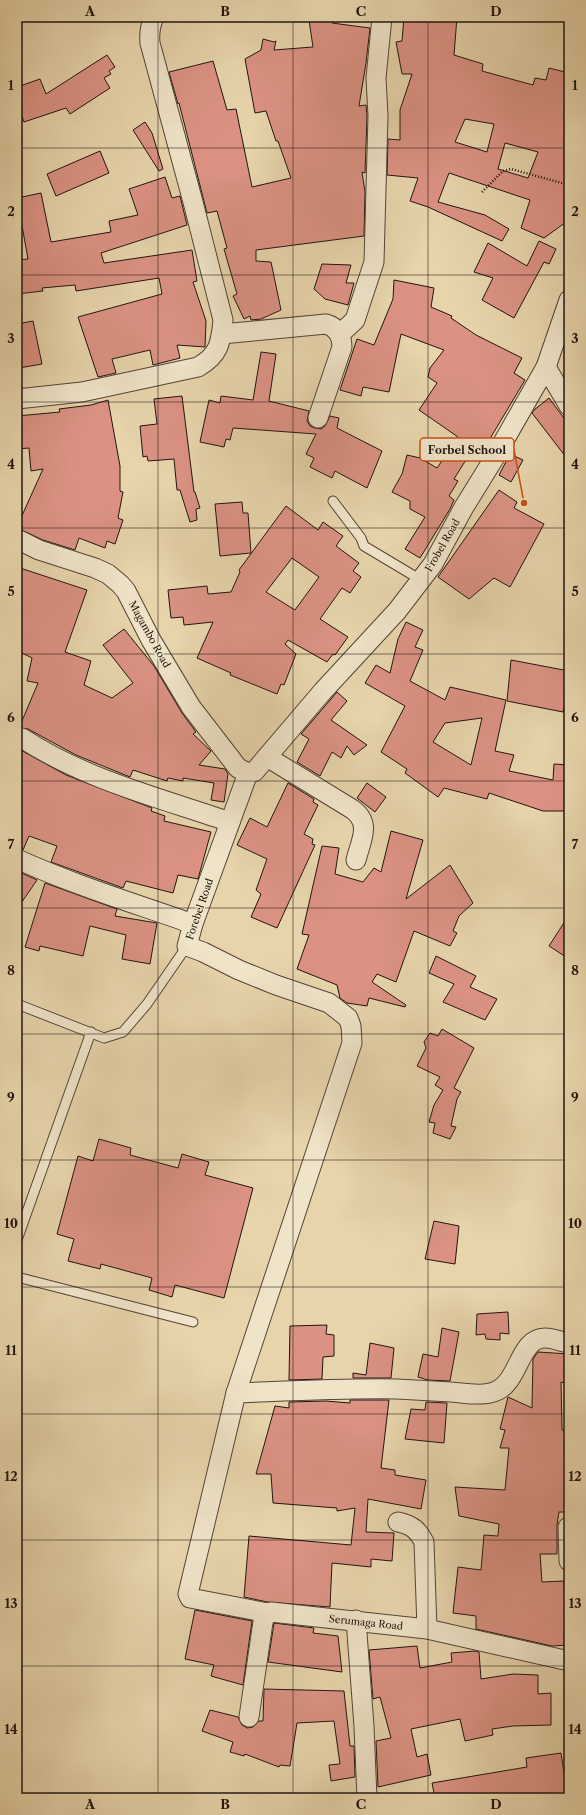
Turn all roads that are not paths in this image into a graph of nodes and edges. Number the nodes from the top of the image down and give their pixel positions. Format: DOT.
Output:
graph roads {
  1 [pos="154,17"];
  2 [pos="382,17"];
  3 [pos="569,300"];
  4 [pos="222,334"];
  5 [pos="340,334"];
  6 [pos="546,367"];
  7 [pos="17,399"];
  8 [pos="569,406"];
  9 [pos="318,418"];
  10 [pos="333,501"];
  11 [pos="17,539"];
  12 [pos="421,580"];
  13 [pos="22,738"];
  14 [pos="267,757"];
  15 [pos="248,773"];
  16 [pos="230,822"];
  17 [pos="17,859"];
  18 [pos="356,860"];
  19 [pos="193,924"];
  20 [pos="187,946"];
  21 [pos="17,1004"];
  22 [pos="91,1032"];
  23 [pos="17,1240"];
  24 [pos="17,1277"];
  25 [pos="193,1322"];
  26 [pos="569,1343"];
  27 [pos="236,1393"];
  28 [pos="398,1522"];
  29 [pos="568,1527"];
  30 [pos="569,1561"];
  31 [pos="268,1613"];
  32 [pos="356,1620"];
  33 [pos="427,1629"];
  34 [pos="569,1661"];
  35 [pos="249,1717"];
  36 [pos="367,1798"];
  1 -- 4 [label="street"];
  2 -- 5 [label="street"];
  3 -- 6 [label="street, Frobel Road"];
  4 -- 5 [label="street"];
  4 -- 7 [label="street"];
  5 -- 9 [label="street"];
  6 -- 8 [label="street"];
  6 -- 12 [label="street, Frobel Road"];
  10 -- 12 [label="lane"];
  11 -- 15 [label="street, Magambo Road"];
  12 -- 14 [label="street, Frobel Road"];
  13 -- 16 [label="street"];
  14 -- 15 [label="street, Frobel Road"];
  14 -- 18 [label="street"];
  15 -- 16 [label="street, Forebel Road"];
  16 -- 19 [label="street, Forebel Road"];
  17 -- 19 [label="street"];
  19 -- 20 [label="street, Forebel Road"];
  20 -- 22 [label="lane"];
  20 -- 27 [label="street, Forebel Road"];
  21 -- 22 [label="lane"];
  22 -- 23 [label="lane"];
  24 -- 25 [label="lane"];
  26 -- 27 [label="street"];
  27 -- 31 [label="street, Serumaga Road"];
  28 -- 33 [label="street"];
  29 -- 30 [label="street"];
  31 -- 32 [label="street, Serumaga Road"];
  31 -- 35 [label="street"];
  32 -- 33 [label="street, Serumaga Road"];
  32 -- 36 [label="street"];
  33 -- 34 [label="street, Serumaga Road"];
}
